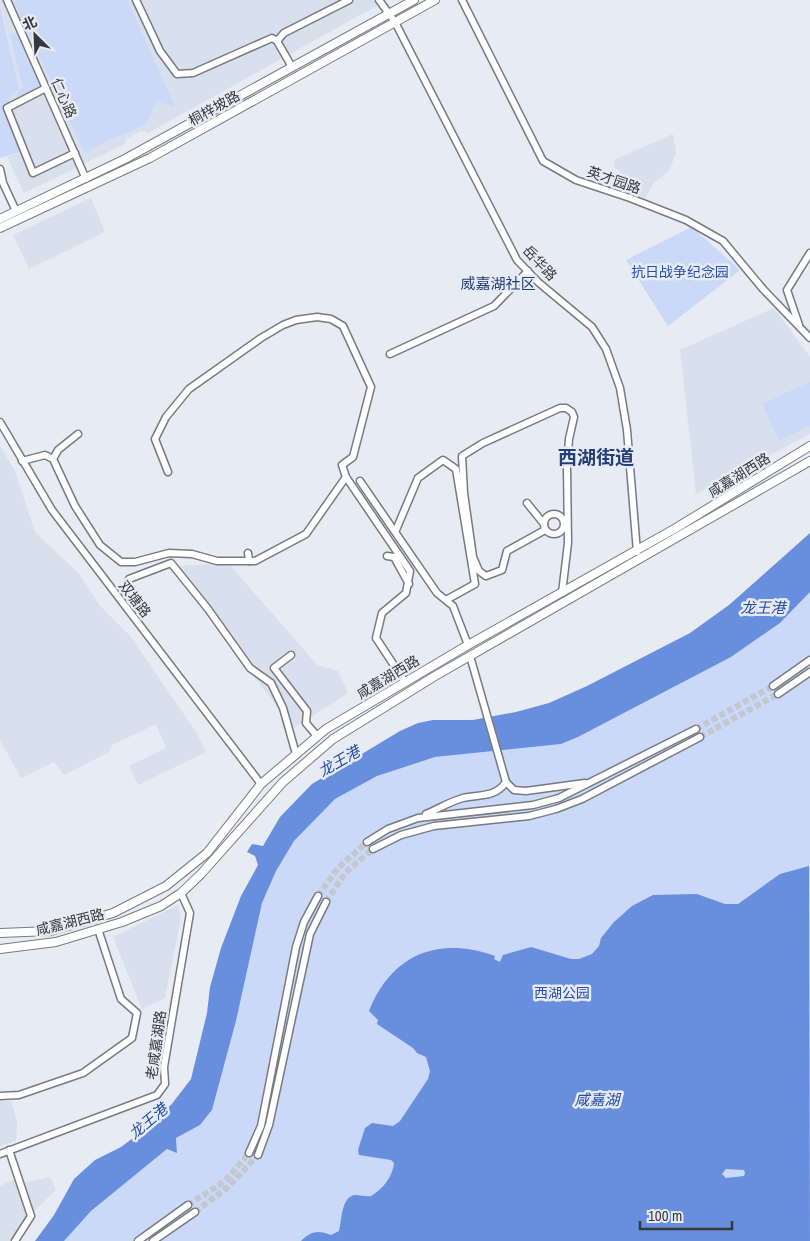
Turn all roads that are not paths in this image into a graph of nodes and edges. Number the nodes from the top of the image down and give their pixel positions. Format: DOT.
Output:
graph roads {
  1 [pos="7,0"];
  2 [pos="136,0"];
  3 [pos="349,0"];
  4 [pos="379,0"];
  5 [pos="414,0"];
  6 [pos="435,0"];
  7 [pos="462,0"];
  8 [pos="391,13"];
  9 [pos="395,22"];
  10 [pos="277,40"];
  11 [pos="292,67"];
  12 [pos="46,88"];
  13 [pos="75,153"];
  14 [pos="0,169"];
  15 [pos="86,179"];
  16 [pos="16,211"];
  17 [pos="0,219"];
  18 [pos="0,228"];
  19 [pos="810,253"];
  20 [pos="528,271"];
  21 [pos="800,328"];
  22 [pos="810,338"];
  23 [pos="390,354"];
  24 [pos="0,422"];
  25 [pos="78,434"];
  26 [pos="810,446"];
  27 [pos="53,459"];
  28 [pos="22,461"];
  29 [pos="810,461"];
  30 [pos="168,472"];
  31 [pos="346,477"];
  32 [pos="360,481"];
  33 [pos="527,503"];
  34 [pos="396,530"];
  35 [pos="636,550"];
  36 [pos="248,553"];
  37 [pos="387,556"];
  38 [pos="249,561"];
  39 [pos="639,561"];
  40 [pos="129,579"];
  41 [pos="410,585"];
  42 [pos="562,593"];
  43 [pos="446,600"];
  44 [pos="468,645"];
  45 [pos="291,655"];
  46 [pos="470,656"];
  47 [pos="810,660"];
  48 [pos="810,672"];
  49 [pos="405,682"];
  50 [pos="772,686"];
  51 [pos="778,694"];
  52 [pos="696,728"];
  53 [pos="317,736"];
  54 [pos="700,736"];
  55 [pos="296,754"];
  56 [pos="506,782"];
  57 [pos="592,782"];
  58 [pos="261,784"];
  59 [pos="418,818"];
  60 [pos="367,842"];
  61 [pos="373,849"];
  62 [pos="181,893"];
  63 [pos="318,896"];
  64 [pos="326,902"];
  65 [pos="98,929"];
  66 [pos="0,934"];
  67 [pos="0,949"];
  68 [pos="0,1096"];
  69 [pos="9,1150"];
  70 [pos="249,1153"];
  71 [pos="0,1154"];
  72 [pos="258,1155"];
  73 [pos="188,1205"];
  74 [pos="195,1212"];
  75 [pos="15,1241"];
  76 [pos="138,1241"];
  77 [pos="153,1241"];
  1 -- 12 [label="street, 仁心路"];
  2 -- 10 [label="street"];
  3 -- 10 [label="street"];
  4 -- 8 [label="street, 岳华路"];
  5 -- 8 [label="main road, 桐梓坡路"];
  6 -- 9 [label="main road, 桐梓坡路"];
  7 -- 21 [label="street, 英才园路"];
  8 -- 9 [label="street, 岳华路"];
  8 -- 11 [label="main road, 桐梓坡路"];
  9 -- 18 [label="main road, 桐梓坡路"];
  9 -- 20 [label="street, 岳华路"];
  10 -- 11 [label="street"];
  11 -- 15 [label="main road, 桐梓坡路"];
  12 -- 13 [label="street, 仁心路"];
  12 -- 13 [label="street"];
  13 -- 15 [label="street, 仁心路"];
  14 -- 16 [label="street"];
  15 -- 16 [label="main road, 桐梓坡路"];
  16 -- 17 [label="main road, 桐梓坡路"];
  19 -- 21 [label="street"];
  20 -- 23 [label="street"];
  20 -- 35 [label="street, 岳华路"];
  21 -- 22 [label="street, 英才园路"];
  24 -- 28 [label="street, 双塘路"];
  25 -- 27 [label="street"];
  26 -- 35 [label="main road, 咸嘉湖西路"];
  27 -- 28 [label="street"];
  27 -- 38 [label="street"];
  28 -- 58 [label="street, 双塘路"];
  29 -- 39 [label="main road, 咸嘉湖西路"];
  30 -- 31 [label="street"];
  31 -- 38 [label="street"];
  31 -- 41 [label="street"];
  32 -- 34 [label="street"];
  33 -- 42 [label="street"];
  34 -- 43 [label="street"];
  34 -- 43 [label="street"];
  35 -- 39 [label="street, 岳华路"];
  35 -- 42 [label="main road, 咸嘉湖西路"];
  36 -- 38 [label="street"];
  37 -- 41 [label="street"];
  39 -- 46 [label="main road, 咸嘉湖西路"];
  40 -- 55 [label="street"];
  41 -- 49 [label="street"];
  42 -- 44 [label="main road, 咸嘉湖西路"];
  43 -- 44 [label="street"];
  44 -- 49 [label="main road, 咸嘉湖西路"];
  45 -- 53 [label="street"];
  46 -- 56 [label="street"];
  46 -- 62 [label="main road, 咸嘉湖西路"];
  47 -- 50 [label="street"];
  48 -- 51 [label="street"];
  49 -- 53 [label="main road, 咸嘉湖西路"];
  52 -- 57 [label="street"];
  53 -- 55 [label="main road, 咸嘉湖西路"];
  54 -- 61 [label="street"];
  55 -- 58 [label="main road, 咸嘉湖西路"];
  56 -- 57 [label="street"];
  56 -- 59 [label="street"];
  57 -- 59 [label="street"];
  58 -- 66 [label="main road, 咸嘉湖西路"];
  59 -- 60 [label="street"];
  62 -- 65 [label="main road, 咸嘉湖西路"];
  62 -- 69 [label="street, 老咸嘉湖路"];
  63 -- 70 [label="street"];
  64 -- 72 [label="street"];
  65 -- 67 [label="main road, 咸嘉湖西路"];
  65 -- 68 [label="street"];
  69 -- 71 [label="street, 老咸嘉湖路"];
  69 -- 75 [label="street"];
  73 -- 76 [label="street"];
  74 -- 77 [label="street"];
}
